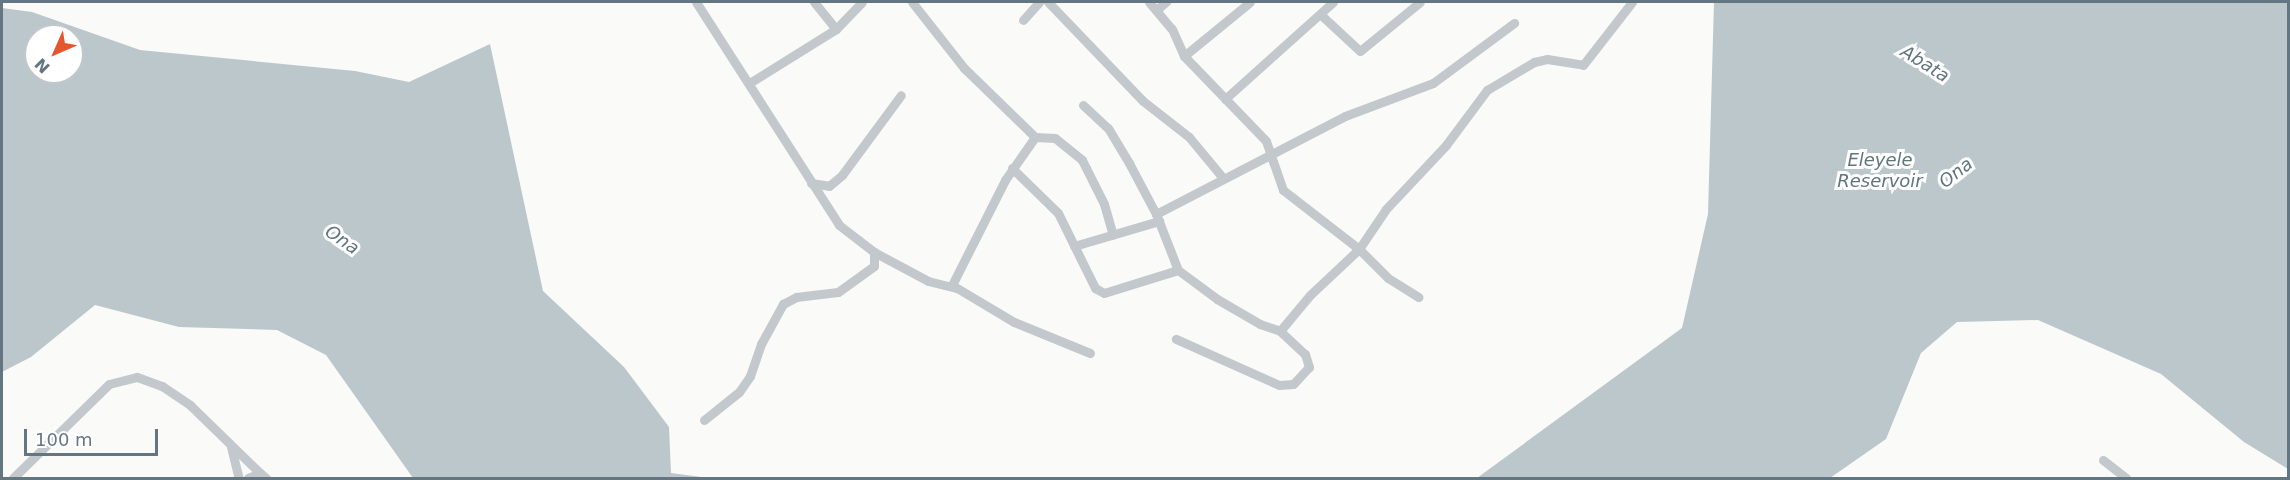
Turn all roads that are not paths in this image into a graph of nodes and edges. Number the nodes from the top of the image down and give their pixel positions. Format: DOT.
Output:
graph roads {
  1 [pos="696,2"];
  2 [pos="814,2"];
  3 [pos="862,2"];
  4 [pos="912,2"];
  5 [pos="1039,2"];
  6 [pos="1048,2"];
  7 [pos="1149,2"];
  8 [pos="1166,2"];
  9 [pos="1250,2"];
  10 [pos="1333,2"];
  11 [pos="1420,2"];
  12 [pos="1632,2"];
  13 [pos="1156,10"];
  14 [pos="1320,14"];
  15 [pos="1023,20"];
  16 [pos="1514,23"];
  17 [pos="836,29"];
  18 [pos="1184,56"];
  19 [pos="751,82"];
  20 [pos="902,94"];
  21 [pos="1225,99"];
  22 [pos="1083,105"];
  23 [pos="1035,136"];
  24 [pos="1270,154"];
  25 [pos="1012,168"];
  26 [pos="1223,178"];
  27 [pos="811,183"];
  28 [pos="1158,218"];
  29 [pos="1113,235"];
  30 [pos="1074,246"];
  31 [pos="1359,249"];
  32 [pos="874,252"];
  33 [pos="1178,270"];
  34 [pos="952,285"];
  35 [pos="1418,297"];
  36 [pos="1280,331"];
  37 [pos="1176,339"];
  38 [pos="1090,353"];
  39 [pos="704,420"];
  40 [pos="231,447"];
  41 [pos="2103,460"];
  42 [pos="263,476"];
  43 [pos="13,478"];
  44 [pos="239,478"];
  45 [pos="248,478"];
  46 [pos="2126,478"];
  1 -- 19 [label="street"];
  2 -- 17 [label="street"];
  3 -- 17 [label="street"];
  4 -- 23 [label="street"];
  5 -- 15 [label="street"];
  6 -- 26 [label="street"];
  7 -- 13 [label="street"];
  8 -- 13 [label="street"];
  9 -- 18 [label="street"];
  10 -- 14 [label="street"];
  11 -- 14 [label="street"];
  12 -- 31 [label="street"];
  13 -- 18 [label="street"];
  14 -- 21 [label="street"];
  16 -- 24 [label="street"];
  17 -- 19 [label="street"];
  18 -- 21 [label="street"];
  19 -- 27 [label="street"];
  20 -- 27 [label="street"];
  21 -- 24 [label="street"];
  22 -- 28 [label="street"];
  23 -- 25 [label="street"];
  23 -- 29 [label="street"];
  24 -- 26 [label="street"];
  24 -- 31 [label="street"];
  25 -- 30 [label="street"];
  25 -- 34 [label="street"];
  26 -- 28 [label="street"];
  27 -- 32 [label="street"];
  28 -- 29 [label="street"];
  28 -- 33 [label="street"];
  29 -- 30 [label="street"];
  30 -- 33 [label="street"];
  31 -- 35 [label="street"];
  31 -- 36 [label="street"];
  32 -- 34 [label="street"];
  32 -- 39 [label="street"];
  33 -- 36 [label="street"];
  34 -- 38 [label="street"];
  36 -- 37 [label="street"];
  40 -- 42 [label="street"];
  40 -- 43 [label="street"];
  40 -- 44 [label="street"];
  41 -- 46 [label="street"];
  42 -- 45 [label="street"];
}
